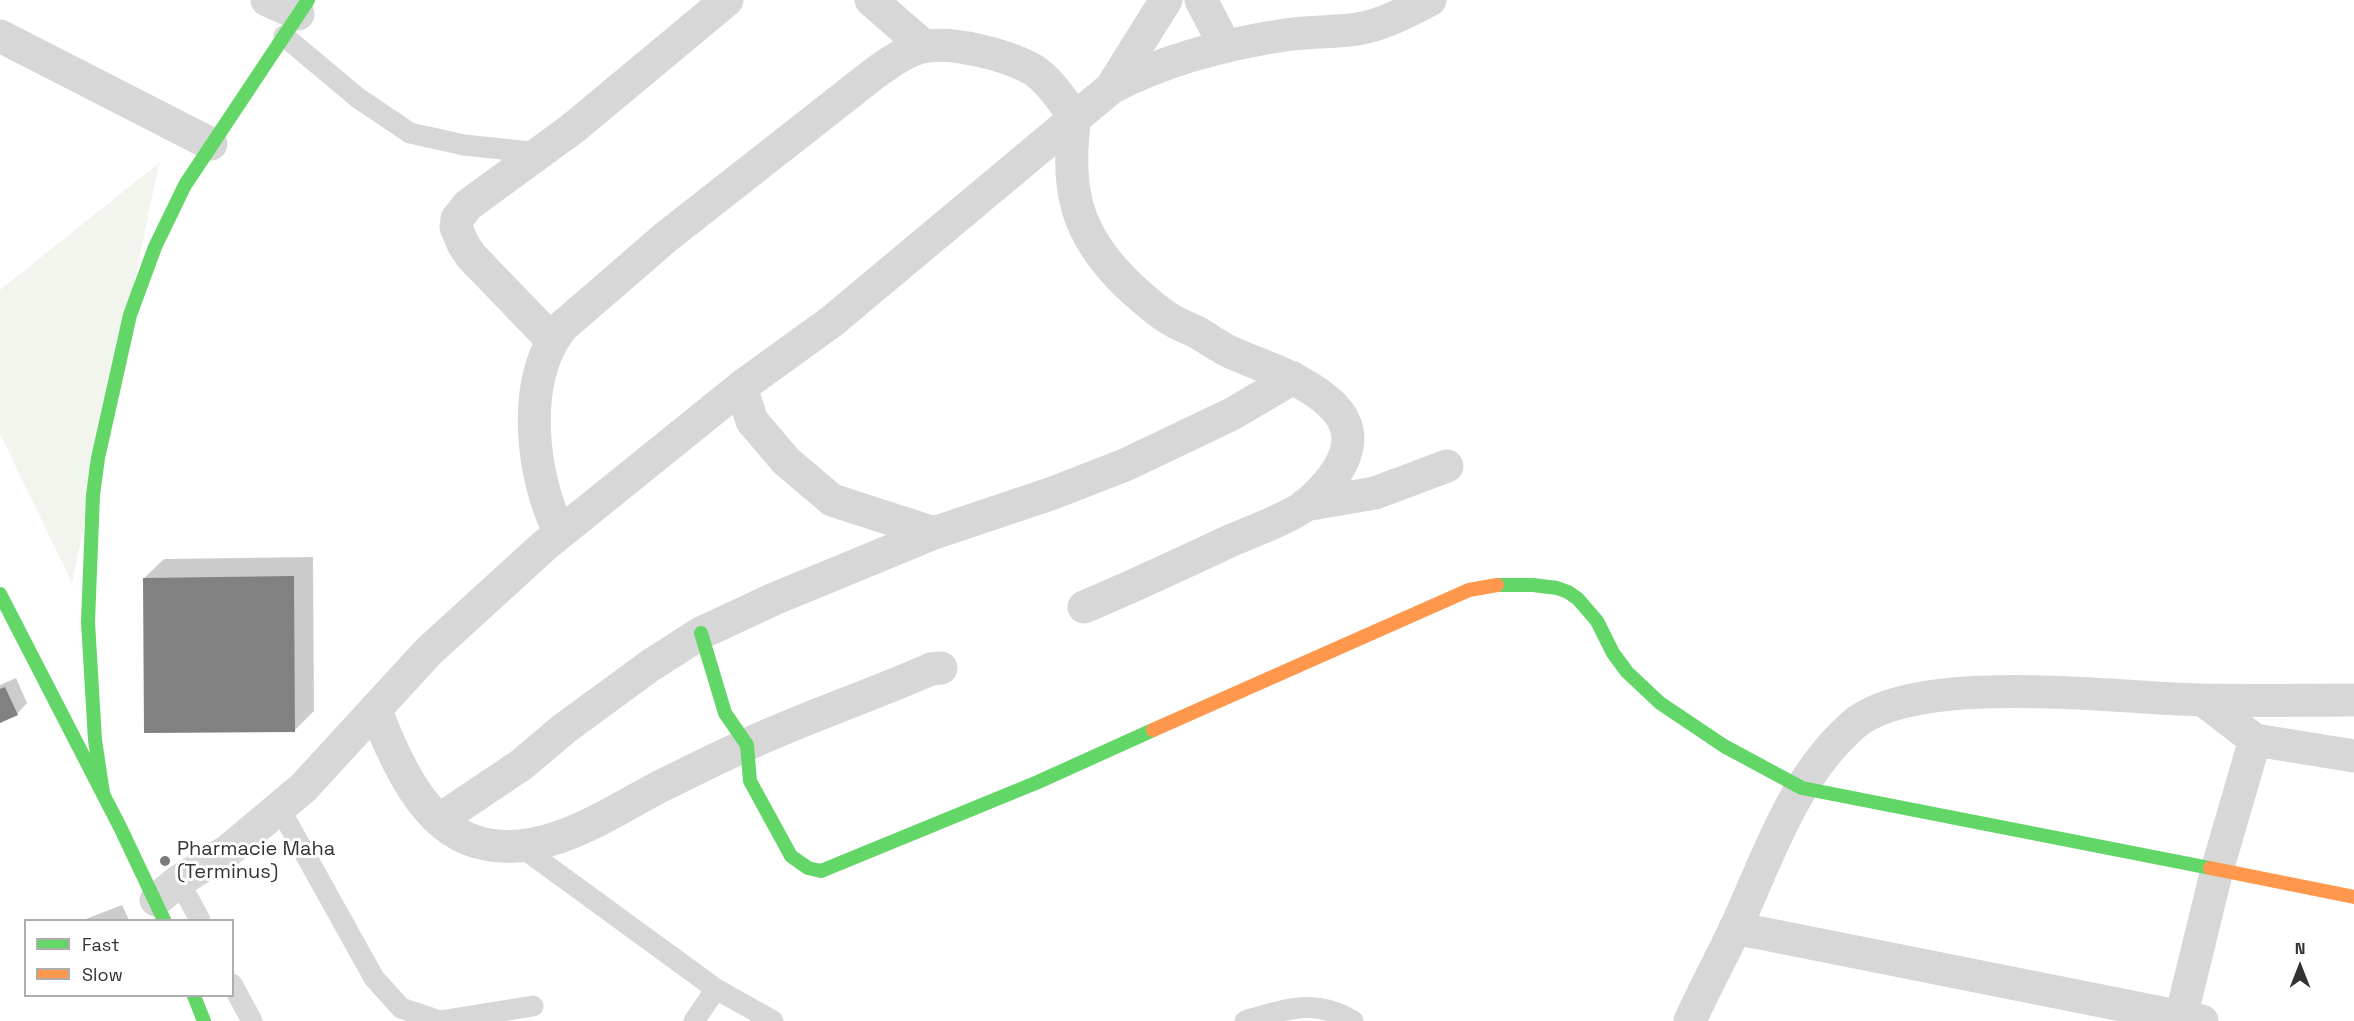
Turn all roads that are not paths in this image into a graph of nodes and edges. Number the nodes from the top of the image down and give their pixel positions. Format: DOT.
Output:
graph roads {
  1 [pos="267,0"];
  2 [pos="727,0"];
  3 [pos="871,0"];
  4 [pos="1167,0"];
  5 [pos="1201,0"];
  6 [pos="1430,0"];
  7 [pos="297,17"];
  8 [pos="0,36"];
  9 [pos="924,46"];
  10 [pos="1225,46"];
  11 [pos="1111,88"];
  12 [pos="1075,117"];
  13 [pos="211,144"];
  14 [pos="540,153"];
  15 [pos="552,340"];
  16 [pos="1293,378"];
  17 [pos="741,387"];
  18 [pos="1447,466"];
  19 [pos="1305,505"];
  20 [pos="560,533"];
  21 [pos="934,533"];
  22 [pos="0,594"];
  23 [pos="1084,607"];
  24 [pos="702,633"];
  25 [pos="941,668"];
  26 [pos="2203,700"];
  27 [pos="2354,700"];
  28 [pos="375,709"];
  29 [pos="2254,740"];
  30 [pos="747,745"];
  31 [pos="2354,756"];
  32 [pos="1802,788"];
  33 [pos="103,793"];
  34 [pos="280,809"];
  35 [pos="439,820"];
  36 [pos="520,846"];
  37 [pos="2217,870"];
  38 [pos="2354,897"];
  39 [pos="167,901"];
  40 [pos="197,919"];
  41 [pos="1735,928"];
  42 [pos="234,988"];
  43 [pos="716,989"];
  44 [pos="194,997"];
  45 [pos="533,1006"];
  46 [pos="2192,1019"];
  47 [pos="204,1021"];
  48 [pos="252,1021"];
  49 [pos="694,1021"];
  50 [pos="773,1021"];
  51 [pos="1245,1021"];
  52 [pos="1353,1021"];
  53 [pos="1690,1021"];
  1 -- 7 [label="street"];
  2 -- 14 [label="street"];
  3 -- 9 [label="street"];
  4 -- 11 [label="street"];
  5 -- 10 [label="street"];
  6 -- 10 [label="street"];
  7 -- 13 [label="street"];
  7 -- 14 [label="lane"];
  8 -- 13 [label="street"];
  9 -- 12 [label="street"];
  9 -- 15 [label="street"];
  10 -- 11 [label="street"];
  11 -- 12 [label="street"];
  12 -- 16 [label="street"];
  12 -- 17 [label="street"];
  13 -- 33 [label="street"];
  14 -- 15 [label="street"];
  15 -- 20 [label="street"];
  16 -- 19 [label="street"];
  16 -- 21 [label="street"];
  17 -- 20 [label="street"];
  17 -- 21 [label="street"];
  18 -- 19 [label="street"];
  19 -- 23 [label="street"];
  20 -- 28 [label="street"];
  21 -- 24 [label="street"];
  22 -- 33 [label="street"];
  24 -- 30 [label="street"];
  24 -- 35 [label="street"];
  25 -- 30 [label="street"];
  26 -- 27 [label="street"];
  26 -- 29 [label="street"];
  26 -- 32 [label="street"];
  28 -- 34 [label="street"];
  28 -- 35 [label="street"];
  29 -- 31 [label="street"];
  29 -- 37 [label="street"];
  30 -- 32 [label="street"];
  30 -- 36 [label="street"];
  32 -- 37 [label="street"];
  32 -- 41 [label="street"];
  33 -- 39 [label="street"];
  34 -- 39 [label="street"];
  34 -- 45 [label="lane"];
  35 -- 36 [label="street"];
  36 -- 43 [label="lane"];
  37 -- 38 [label="street"];
  37 -- 46 [label="street"];
  39 -- 40 [label="lane"];
  41 -- 46 [label="street"];
  41 -- 53 [label="street"];
  42 -- 48 [label="lane"];
  43 -- 49 [label="lane"];
  43 -- 50 [label="lane"];
  44 -- 47 [label="street"];
  51 -- 52 [label="lane"];
}
